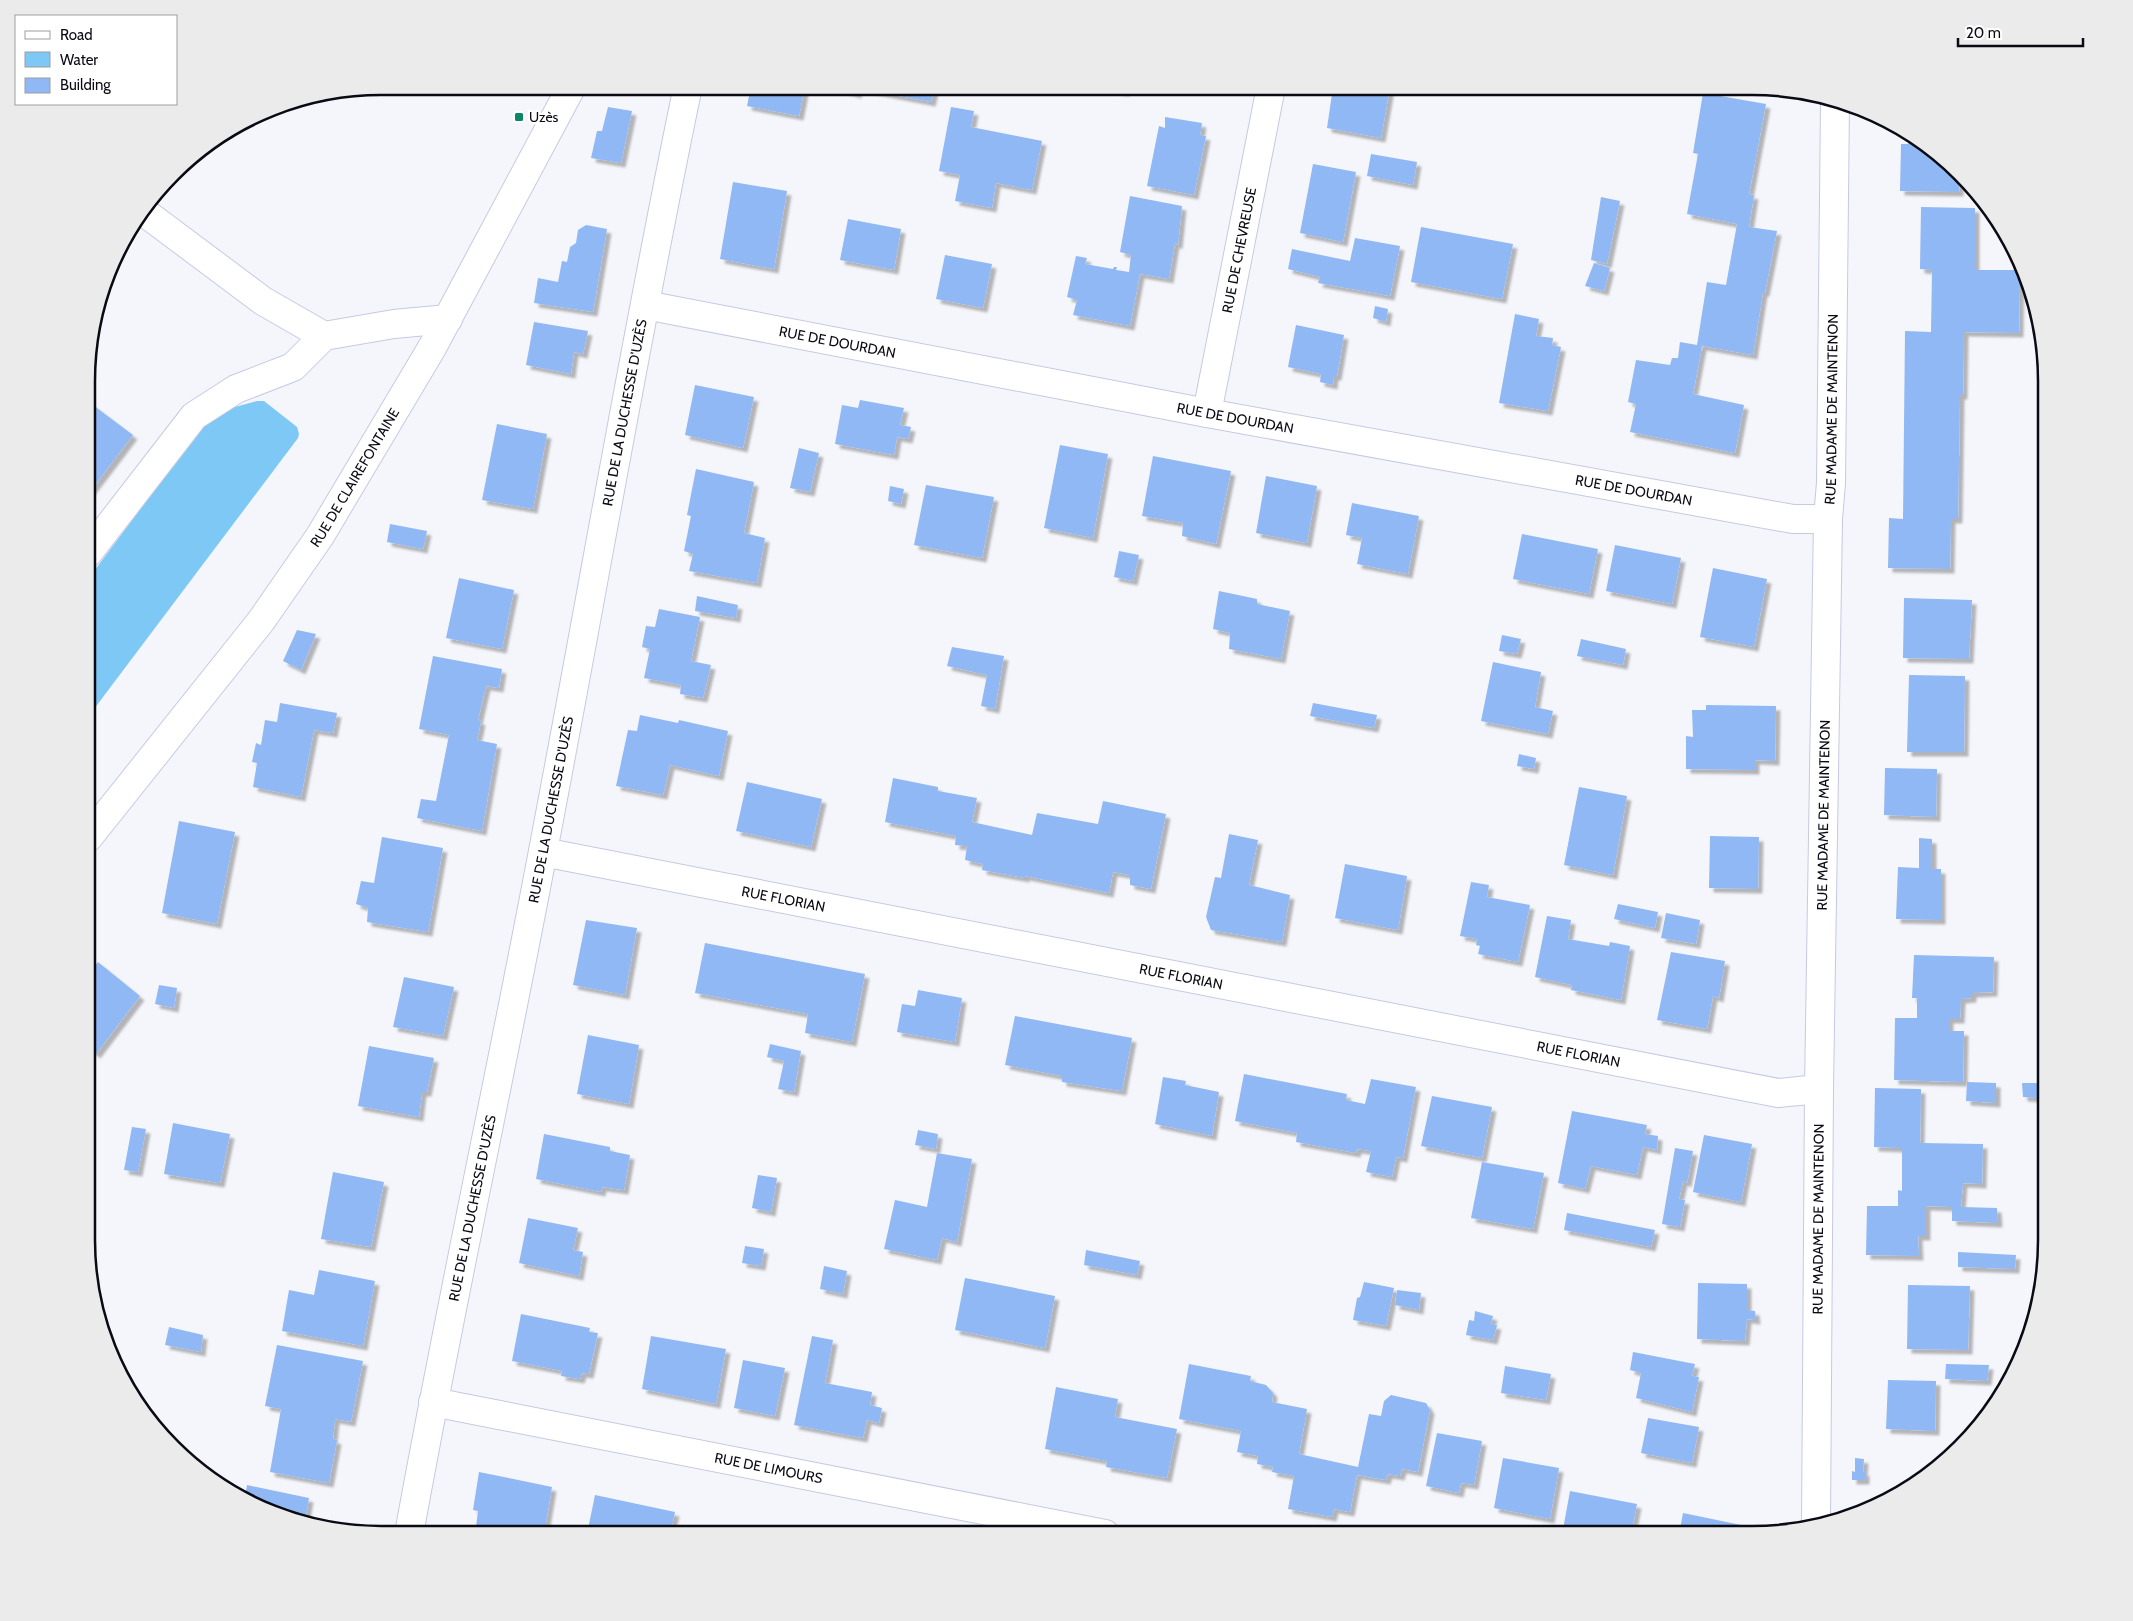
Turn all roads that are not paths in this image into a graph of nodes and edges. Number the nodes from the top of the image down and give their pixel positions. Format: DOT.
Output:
graph roads {
  1 [pos="567,95"];
  2 [pos="686,95"];
  3 [pos="1269,95"];
  4 [pos="1836,108"];
  5 [pos="148,215"];
  6 [pos="645,305"];
  7 [pos="448,319"];
  8 [pos="324,336"];
  9 [pos="1207,413"];
  10 [pos="1828,519"];
  11 [pos="95,544"];
  12 [pos="95,829"];
  13 [pos="543,852"];
  14 [pos="1819,1089"];
  15 [pos="432,1402"];
  16 [pos="1816,1519"];
  17 [pos="410,1526"];
  18 [pos="1065,1526"];
  1 -- 7 [label="street, RUE DE CLAIREFONTAINE"];
  2 -- 6 [label="street, RUE DE LA DUCHESSE D'UZÈS"];
  3 -- 9 [label="street, RUE DE CHEVREUSE"];
  4 -- 10 [label="street, RUE MADAME DE MAINTENON"];
  5 -- 8 [label="street"];
  6 -- 9 [label="street, RUE DE DOURDAN"];
  6 -- 13 [label="street, RUE DE LA DUCHESSE D'UZÈS"];
  7 -- 8 [label="street"];
  7 -- 12 [label="street, RUE DE CLAIREFONTAINE"];
  8 -- 11 [label="street"];
  9 -- 10 [label="street, RUE DE DOURDAN"];
  10 -- 14 [label="street, RUE MADAME DE MAINTENON"];
  13 -- 14 [label="street, RUE FLORIAN"];
  13 -- 15 [label="street, RUE DE LA DUCHESSE D'UZÈS"];
  14 -- 16 [label="street, RUE MADAME DE MAINTENON"];
  15 -- 17 [label="street, RUE DE LA DUCHESSE D'UZÈS"];
  15 -- 18 [label="street, RUE DE LIMOURS"];
}
